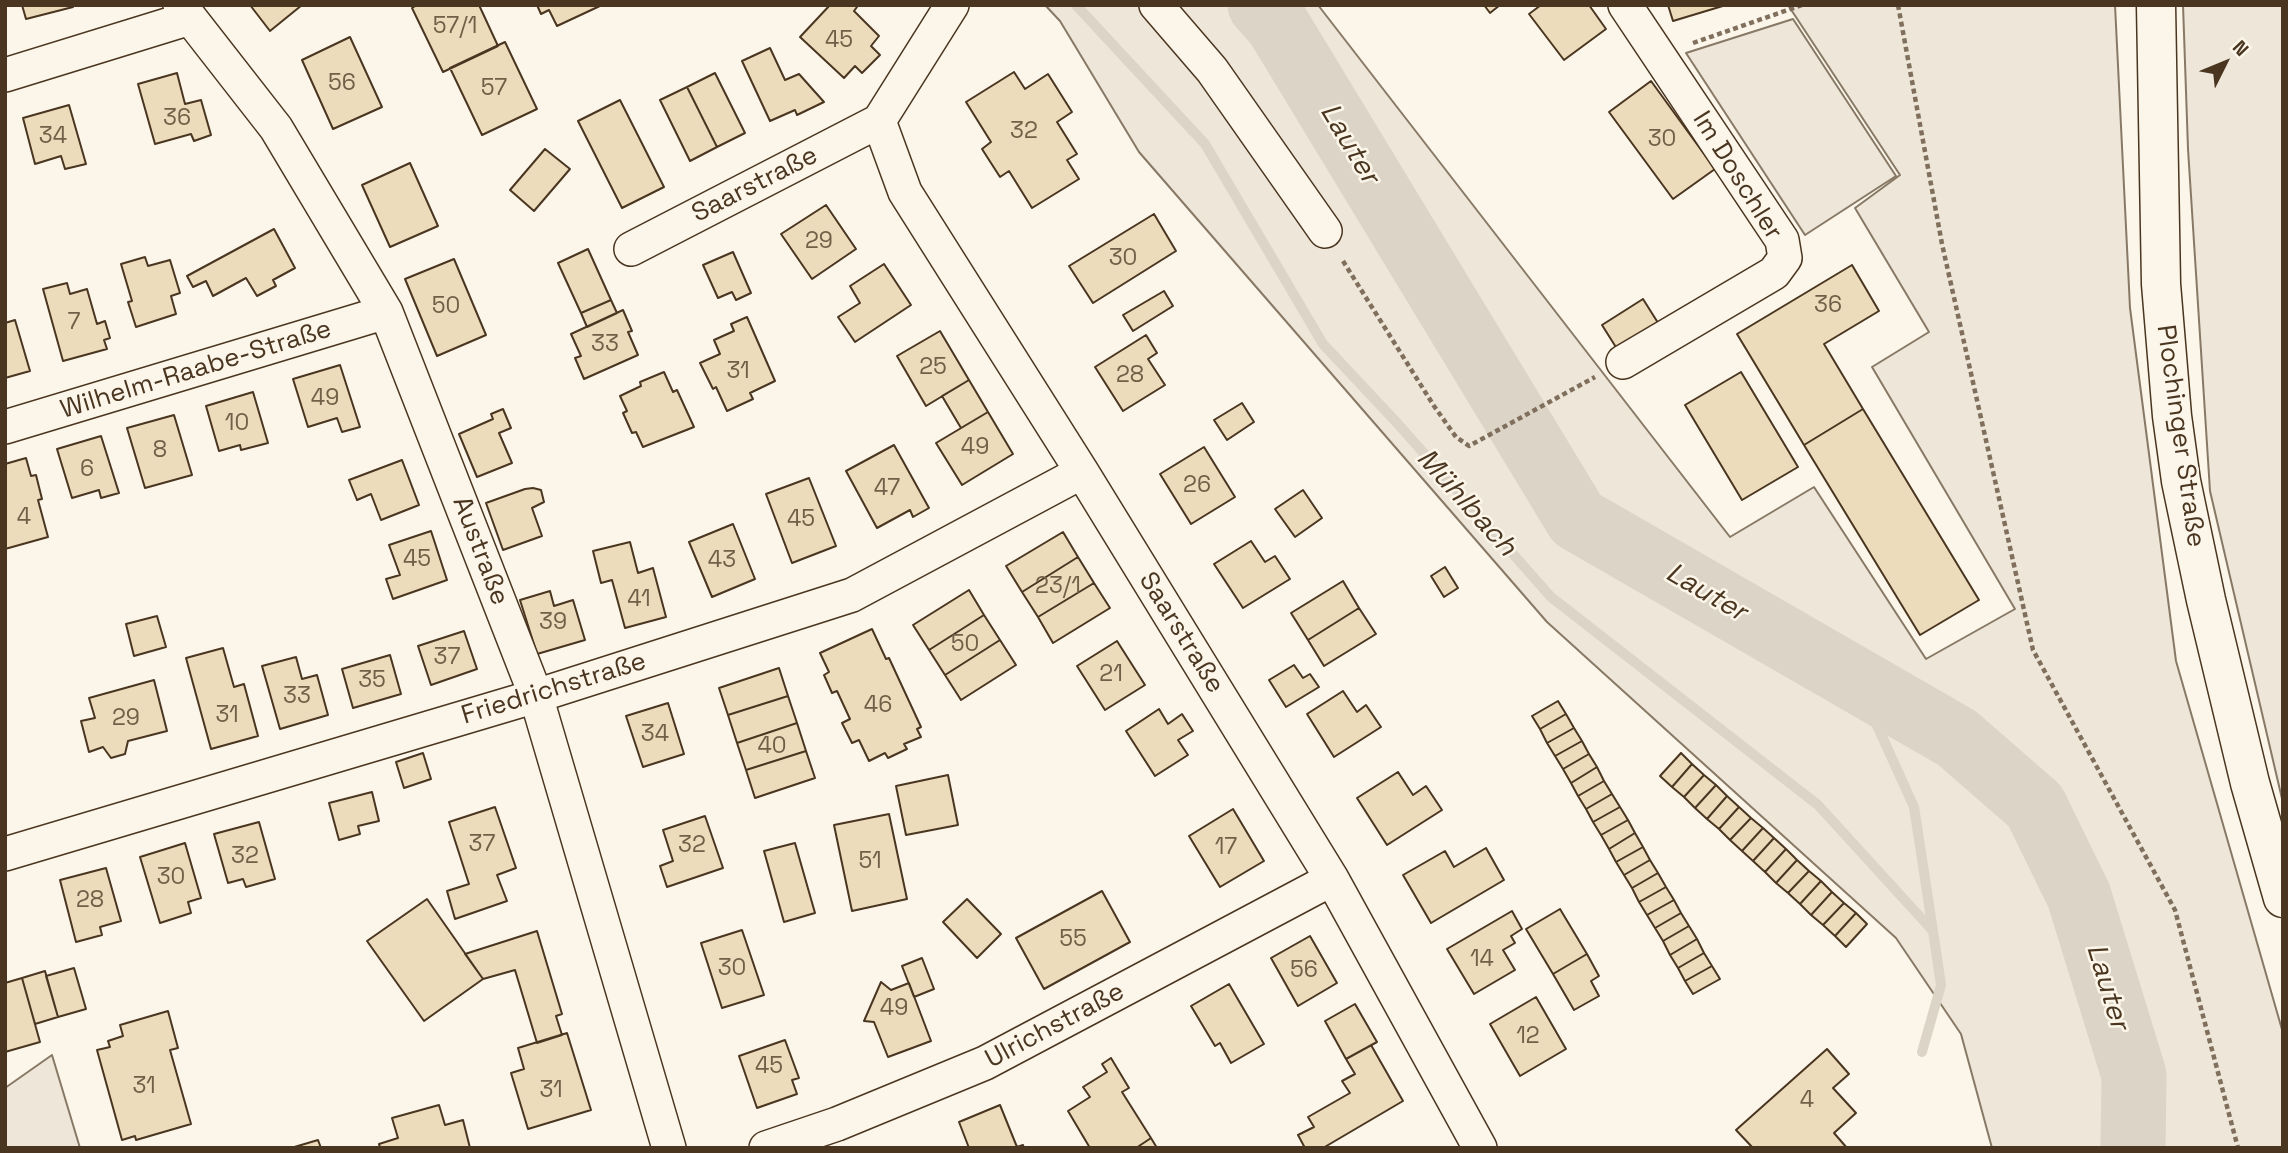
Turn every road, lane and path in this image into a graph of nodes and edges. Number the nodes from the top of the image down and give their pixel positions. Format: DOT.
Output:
graph roads {
  1 [pos="951,5"];
  2 [pos="1156,5"];
  3 [pos="1625,5"];
  4 [pos="1802,5"];
  5 [pos="1898,5"];
  6 [pos="2156,5"];
  7 [pos="185,12"];
  8 [pos="1659,55"];
  9 [pos="5,75"];
  10 [pos="880,121"];
  11 [pos="1325,231"];
  12 [pos="631,249"];
  13 [pos="386,312"];
  14 [pos="1623,362"];
  15 [pos="1563,395"];
  16 [pos="5,427"];
  17 [pos="1082,472"];
  18 [pos="536,696"];
  19 [pos="5,854"];
  20 [pos="1332,878"];
  21 [pos="2283,898"];
  22 [pos="669,1148"];
  23 [pos="766,1148"];
  24 [pos="1480,1148"];
  25 [pos="2238,1148"];
  1 -- 10 [label="street"];
  2 -- 11 [label="street"];
  3 -- 8 [label="street, Im Doschler"];
  4 -- 8 [label="path"];
  5 -- 25 [label="path"];
  6 -- 21 [label="main road, Plochinger Straße"];
  7 -- 9 [label="street"];
  7 -- 13 [label="street, Austraße"];
  8 -- 14 [label="street, Im Doschler"];
  10 -- 12 [label="street, Saarstraße"];
  10 -- 17 [label="street, Saarstraße"];
  11 -- 15 [label="path"];
  13 -- 16 [label="street, Wilhelm-Raabe-Straße"];
  13 -- 18 [label="street, Austraße"];
  17 -- 18 [label="street, Friedrichstraße"];
  17 -- 20 [label="street, Saarstraße"];
  18 -- 19 [label="street, Friedrichstraße"];
  18 -- 22 [label="street, Austraße"];
  20 -- 23 [label="street, Ulrichstraße"];
  20 -- 24 [label="street, Saarstraße"];
}
